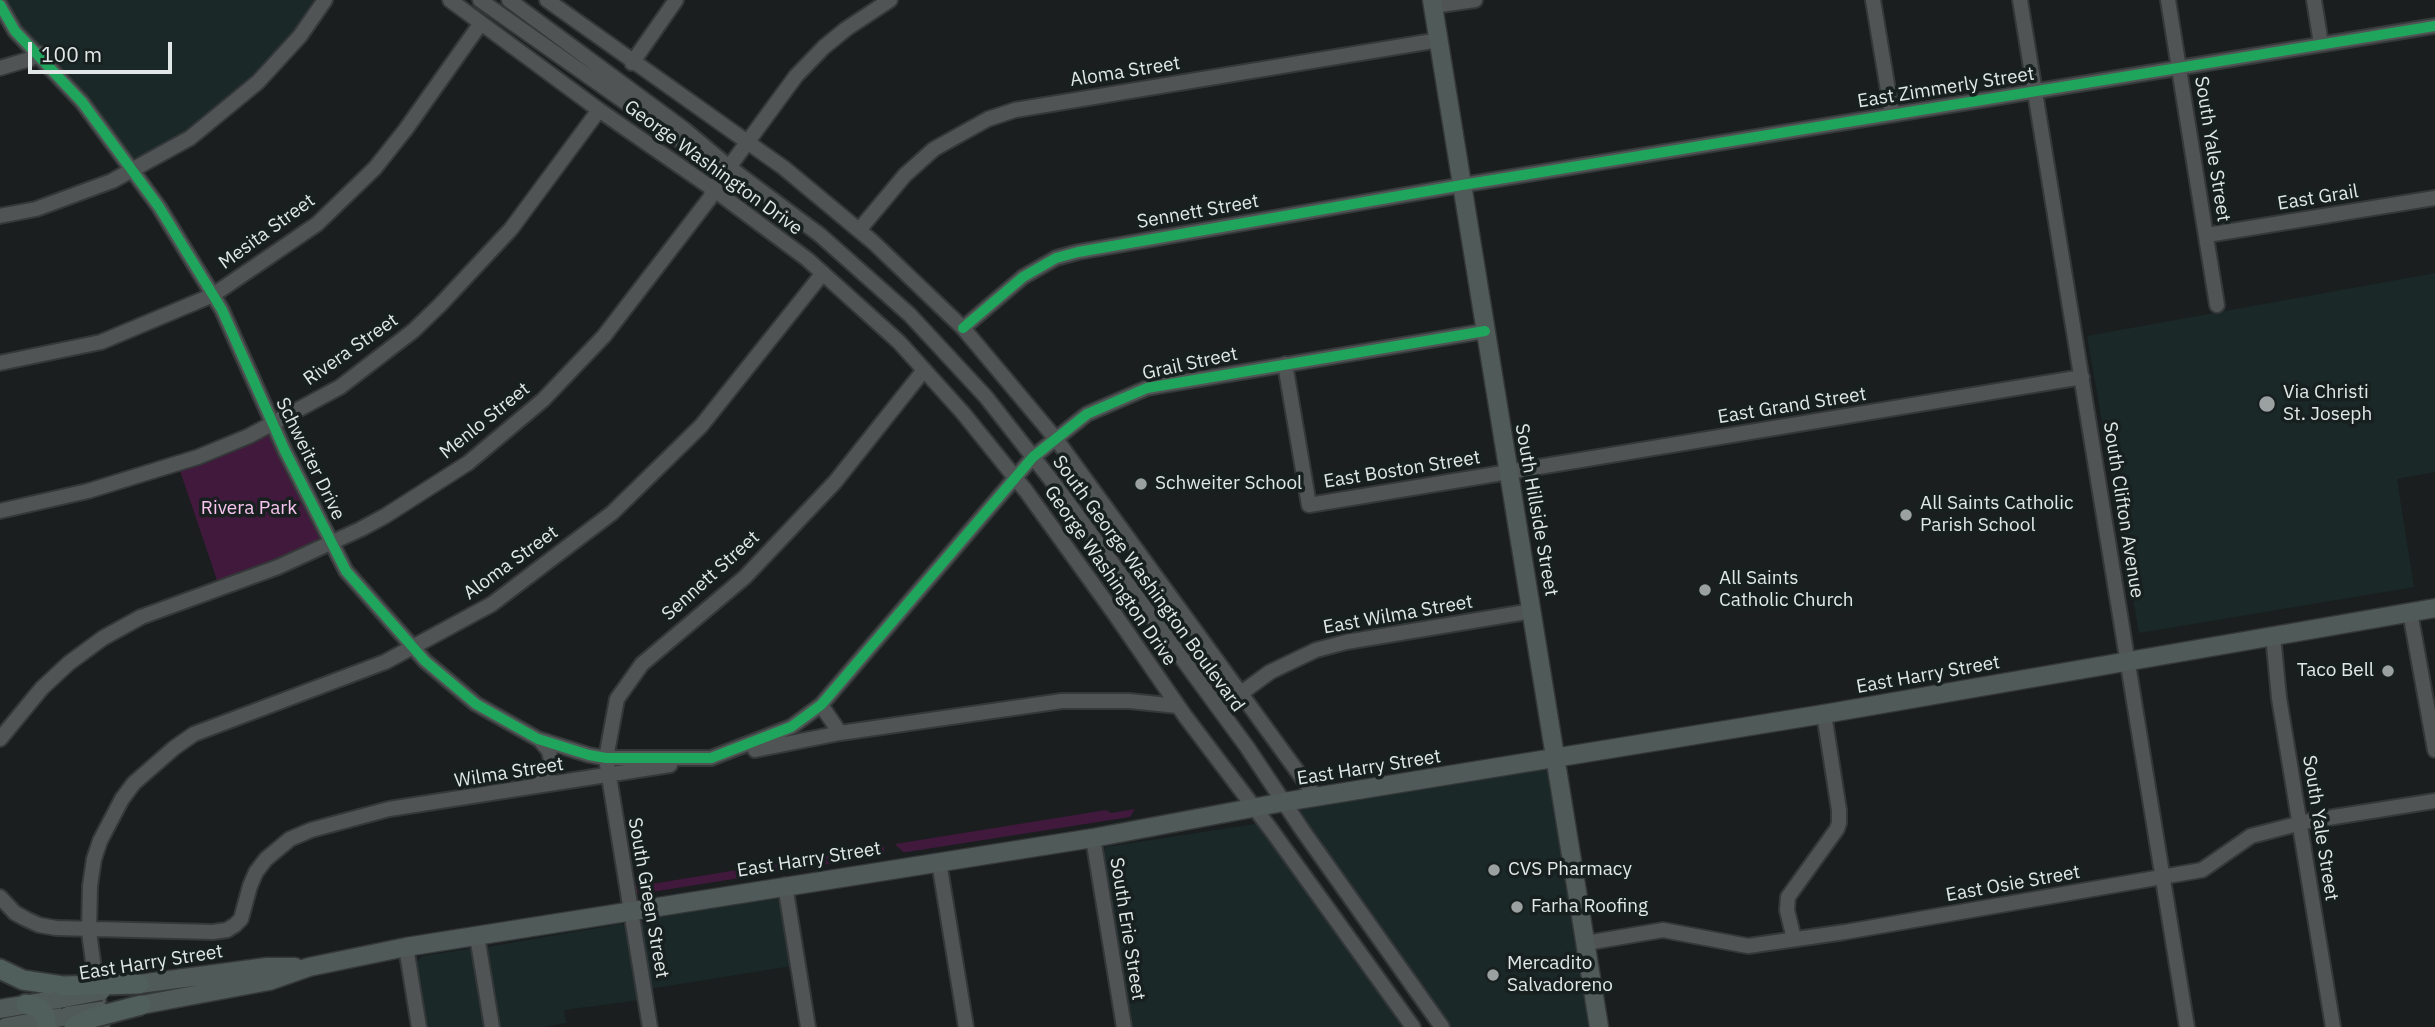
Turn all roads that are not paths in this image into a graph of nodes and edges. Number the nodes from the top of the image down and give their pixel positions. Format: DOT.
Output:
graph roads {
  1 [pos="325,0"];
  2 [pos="450,0"];
  3 [pos="480,0"];
  4 [pos="509,0"];
  5 [pos="547,0"];
  6 [pos="676,0"];
  7 [pos="890,0"];
  8 [pos="1475,0"];
  9 [pos="1873,0"];
  10 [pos="2020,0"];
  11 [pos="2168,0"];
  12 [pos="2314,0"];
  13 [pos="1433,3"];
  14 [pos="0,5"];
  15 [pos="481,23"];
  16 [pos="2435,26"];
  17 [pos="1439,40"];
  18 [pos="2321,44"];
  19 [pos="38,52"];
  20 [pos="632,63"];
  21 [pos="2179,67"];
  22 [pos="0,68"];
  23 [pos="2034,91"];
  24 [pos="599,110"];
  25 [pos="1892,114"];
  26 [pos="747,143"];
  27 [pos="729,167"];
  28 [pos="132,170"];
  29 [pos="1462,185"];
  30 [pos="713,189"];
  31 [pos="2435,198"];
  32 [pos="0,216"];
  33 [pos="859,230"];
  34 [pos="2207,235"];
  35 [pos="823,273"];
  36 [pos="213,295"];
  37 [pos="2217,305"];
  38 [pos="963,328"];
  39 [pos="1485,331"];
  40 [pos="0,363"];
  41 [pos="1286,364"];
  42 [pos="924,370"];
  43 [pos="2082,377"];
  44 [pos="272,424"];
  45 [pos="1056,439"];
  46 [pos="1034,457"];
  47 [pos="1508,473"];
  48 [pos="1016,478"];
  49 [pos="0,511"];
  50 [pos="331,542"];
  51 [pos="2435,608"];
  52 [pos="1532,611"];
  53 [pos="2410,612"];
  54 [pos="2273,635"];
  55 [pos="413,647"];
  56 [pos="2127,662"];
  57 [pos="1240,694"];
  58 [pos="821,705"];
  59 [pos="1178,706"];
  60 [pos="1824,714"];
  61 [pos="840,733"];
  62 [pos="0,739"];
  63 [pos="538,739"];
  64 [pos="2435,750"];
  65 [pos="606,758"];
  66 [pos="711,758"];
  67 [pos="1556,758"];
  68 [pos="608,775"];
  69 [pos="535,787"];
  70 [pos="1315,797"];
  71 [pos="2435,801"];
  72 [pos="1284,802"];
  73 [pos="1254,807"];
  74 [pos="2299,823"];
  75 [pos="1093,838"];
  76 [pos="939,862"];
  77 [pos="2163,878"];
  78 [pos="785,885"];
  79 [pos="0,897"];
  80 [pos="631,911"];
  81 [pos="90,929"];
  82 [pos="477,936"];
  83 [pos="1794,939"];
  84 [pos="1586,943"];
  85 [pos="406,947"];
  86 [pos="309,967"];
  87 [pos="0,970"];
  88 [pos="139,984"];
  89 [pos="61,992"];
  90 [pos="26,1004"];
  91 [pos="141,1005"];
  92 [pos="0,1009"];
  93 [pos="71,1021"];
  94 [pos="47,1023"];
  95 [pos="6,1027"];
  96 [pos="102,1027"];
  97 [pos="419,1027"];
  98 [pos="492,1027"];
  99 [pos="650,1027"];
  100 [pos="808,1027"];
  101 [pos="966,1027"];
  102 [pos="1124,1027"];
  103 [pos="1413,1027"];
  104 [pos="1443,1027"];
  105 [pos="1599,1027"];
  106 [pos="2187,1027"];
  107 [pos="2333,1027"];
  1 -- 28 [label="street"];
  2 -- 15 [label="street, George Washington Drive"];
  3 -- 27 [label="street, South George Washington Boulevard"];
  4 -- 27 [label="street, South George Washington Boulevard"];
  5 -- 20 [label="street, George Washington Drive"];
  6 -- 20 [label="street"];
  7 -- 26 [label="street, Menlo Street"];
  8 -- 13 [label="street"];
  9 -- 25 [label="street"];
  10 -- 23 [label="street, South Clifton Avenue"];
  11 -- 21 [label="street, South Yale Street"];
  12 -- 18 [label="street"];
  13 -- 17 [label="main road, South Hillside Street"];
  14 -- 19 [label="street, Schweiter Drive"];
  15 -- 24 [label="street, George Washington Drive"];
  15 -- 36 [label="street, Mesita Street"];
  16 -- 18 [label="street, East Zimmerly Street"];
  17 -- 29 [label="main road, South Hillside Street"];
  17 -- 33 [label="street, Aloma Street"];
  18 -- 21 [label="street, East Zimmerly Street"];
  19 -- 22 [label="street"];
  19 -- 28 [label="street, Schweiter Drive"];
  20 -- 26 [label="street, George Washington Drive"];
  21 -- 23 [label="street, East Zimmerly Street"];
  21 -- 34 [label="street, South Yale Street"];
  23 -- 25 [label="street, East Zimmerly Street"];
  23 -- 43 [label="street, South Clifton Avenue"];
  24 -- 30 [label="street, George Washington Drive"];
  24 -- 44 [label="street, Rivera Street"];
  25 -- 29 [label="street, East Zimmerly Street"];
  26 -- 27 [label="street, Menlo Street"];
  26 -- 33 [label="street, George Washington Drive"];
  27 -- 30 [label="street, Menlo Street"];
  27 -- 46 [label="street, South George Washington Boulevard"];
  28 -- 32 [label="street"];
  28 -- 36 [label="street, Schweiter Drive"];
  29 -- 38 [label="street, Sennett Street"];
  29 -- 39 [label="main road, South Hillside Street"];
  30 -- 35 [label="street, George Washington Drive"];
  30 -- 50 [label="street, Menlo Street"];
  31 -- 34 [label="street, East Grail"];
  33 -- 38 [label="street, George Washington Drive"];
  34 -- 37 [label="street, South Yale Street"];
  35 -- 42 [label="street, George Washington Drive"];
  35 -- 55 [label="street, Aloma Street"];
  36 -- 40 [label="street, Mesita Street"];
  36 -- 44 [label="street, Schweiter Drive"];
  38 -- 45 [label="street, George Washington Drive"];
  39 -- 41 [label="street, Grail Street"];
  39 -- 47 [label="main road, South Hillside Street"];
  41 -- 45 [label="street, Grail Street"];
  41 -- 47 [label="street, East Boston Street"];
  42 -- 48 [label="street, George Washington Drive"];
  42 -- 65 [label="street, Sennett Street"];
  43 -- 47 [label="street, East Grand Street"];
  43 -- 56 [label="street, South Clifton Avenue"];
  44 -- 49 [label="street, Rivera Street"];
  44 -- 50 [label="street, Schweiter Drive"];
  45 -- 46 [label="street, Grail Street"];
  45 -- 57 [label="street, George Washington Drive"];
  46 -- 48 [label="street, Grail Street"];
  46 -- 72 [label="street, South George Washington Boulevard"];
  47 -- 52 [label="main road, South Hillside Street"];
  48 -- 58 [label="street, Grail Street"];
  48 -- 59 [label="street, George Washington Drive"];
  50 -- 55 [label="street, Schweiter Drive"];
  50 -- 62 [label="street, Menlo Street"];
  51 -- 53 [label="main road, East Harry Street"];
  52 -- 57 [label="street, East Wilma Street"];
  52 -- 67 [label="main road, South Hillside Street"];
  53 -- 54 [label="main road, East Harry Street"];
  53 -- 64 [label="street"];
  54 -- 56 [label="main road, East Harry Street"];
  54 -- 74 [label="street, South Yale Street"];
  55 -- 63 [label="street, Schweiter Drive"];
  55 -- 81 [label="street, Aloma Street"];
  56 -- 60 [label="main road, East Harry Street"];
  56 -- 77 [label="street, South Clifton Avenue"];
  57 -- 70 [label="street, George Washington Drive"];
  58 -- 61 [label="street"];
  58 -- 66 [label="street, Grail Street"];
  59 -- 61 [label="street, Wilma Street"];
  59 -- 73 [label="street, George Washington Drive"];
  60 -- 67 [label="main road, East Harry Street"];
  60 -- 83 [label="street"];
  61 -- 66 [label="street, Wilma Street"];
  63 -- 65 [label="street, Schweiter Drive"];
  63 -- 69 [label="street"];
  65 -- 66 [label="street, Schweiter Drive"];
  65 -- 68 [label="street, Sennett Street"];
  66 -- 68 [label="street, Wilma Street"];
  67 -- 70 [label="main road, East Harry Street"];
  67 -- 84 [label="main road, South Hillside Street"];
  68 -- 69 [label="street, Wilma Street"];
  68 -- 80 [label="street, South Green Street"];
  69 -- 81 [label="street, Wilma Street"];
  70 -- 72 [label="main road, East Harry Street"];
  71 -- 74 [label="street, East Osie Street"];
  72 -- 73 [label="main road, East Harry Street"];
  72 -- 104 [label="street, South George Washington Boulevard"];
  73 -- 75 [label="main road, East Harry Street"];
  73 -- 103 [label="street, George Washington Drive"];
  74 -- 77 [label="street, East Osie Street"];
  74 -- 107 [label="street, South Yale Street"];
  75 -- 76 [label="main road, East Harry Street"];
  75 -- 102 [label="street, South Erie Street"];
  76 -- 78 [label="main road, East Harry Street"];
  76 -- 101 [label="street"];
  77 -- 83 [label="street, East Osie Street"];
  77 -- 106 [label="street, South Clifton Avenue"];
  78 -- 80 [label="main road, East Harry Street"];
  78 -- 100 [label="street"];
  79 -- 81 [label="street"];
  80 -- 82 [label="main road, East Harry Street"];
  80 -- 99 [label="street, South Green Street"];
  81 -- 96 [label="street, Aloma Street"];
  82 -- 85 [label="main road, East Harry Street"];
  82 -- 98 [label="street"];
  83 -- 84 [label="street, East Osie Street"];
  84 -- 105 [label="main road, South Hillside Street"];
  85 -- 86 [label="main road, East Harry Street"];
  85 -- 97 [label="street"];
  86 -- 88 [label="main road, East Harry Street"];
  86 -- 91 [label="main road, East Harry Street"];
  87 -- 89 [label="highway"];
  88 -- 89 [label="highway, bridge"];
  89 -- 90 [label="main road, East Harry Street"];
  90 -- 92 [label="main road, East Harry Street"];
  90 -- 94 [label="highway"];
  91 -- 93 [label="highway, bridge"];
  93 -- 94 [label="main road"];
  94 -- 95 [label="main road"];
}
